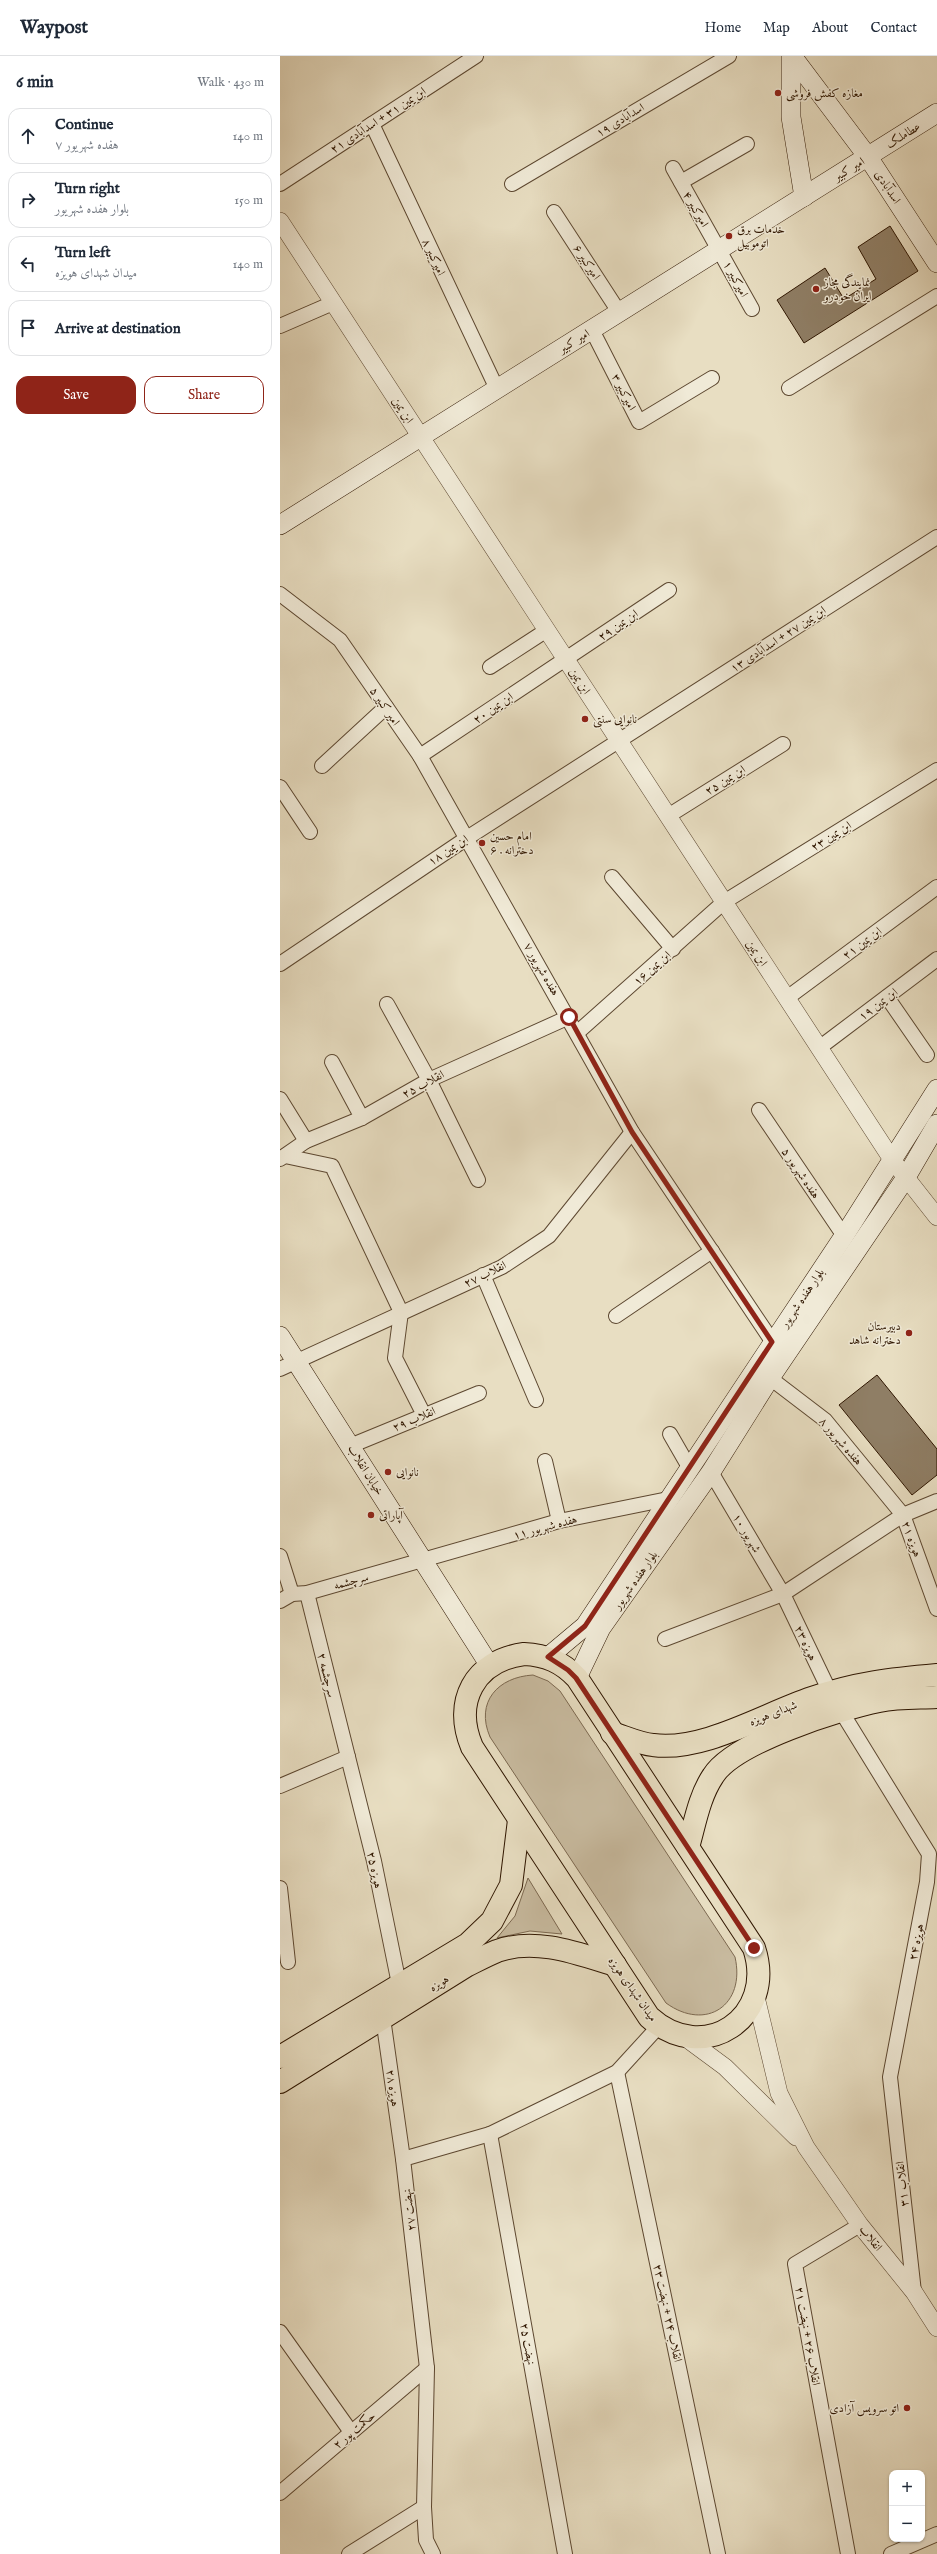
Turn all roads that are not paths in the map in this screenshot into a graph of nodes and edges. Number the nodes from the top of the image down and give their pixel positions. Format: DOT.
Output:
graph roads {
  1 [pos="729,56"];
  2 [pos="792,56"];
  3 [pos="472,57"];
  4 [pos="937,113"];
  5 [pos="372,124"];
  6 [pos="747,144"];
  7 [pos="868,157"];
  8 [pos="673,168"];
  9 [pos="681,182"];
  10 [pos="280,184"];
  11 [pos="512,184"];
  12 [pos="804,197"];
  13 [pos="554,212"];
  14 [pos="280,221"];
  15 [pos="720,249"];
  16 [pos="937,263"];
  17 [pos="937,296"];
  18 [pos="333,303"];
  19 [pos="752,309"];
  20 [pos="619,312"];
  21 [pos="280,326"];
  22 [pos="592,330"];
  23 [pos="712,378"];
  24 [pos="789,388"];
  25 [pos="497,389"];
  26 [pos="421,437"];
  27 [pos="280,525"];
  28 [pos="937,537"];
  29 [pos="669,590"];
  30 [pos="280,594"];
  31 [pos="547,630"];
  32 [pos="566,660"];
  33 [pos="490,667"];
  34 [pos="386,707"];
  35 [pos="619,740"];
  36 [pos="783,744"];
  37 [pos="420,756"];
  38 [pos="322,766"];
  39 [pos="937,770"];
  40 [pos="280,787"];
  41 [pos="668,816"];
  42 [pos="310,832"];
  43 [pos="467,838"];
  44 [pos="612,877"];
  45 [pos="937,887"];
  46 [pos="724,902"];
  47 [pos="673,949"];
  48 [pos="937,959"];
  49 [pos="280,964"];
  50 [pos="888,997"];
  51 [pos="787,998"];
  52 [pos="387,1004"];
  53 [pos="569,1017"];
  54 [pos="578,1032"];
  55 [pos="819,1048"];
  56 [pos="927,1055"];
  57 [pos="332,1062"];
  58 [pos="429,1080"];
  59 [pos="937,1089"];
  60 [pos="280,1099"];
  61 [pos="759,1110"];
  62 [pos="362,1118"];
  63 [pos="937,1124"];
  64 [pos="632,1132"];
  65 [pos="306,1141"];
  66 [pos="282,1158"];
  67 [pos="893,1161"];
  68 [pos="905,1179"];
  69 [pos="478,1180"];
  70 [pos="937,1217"];
  71 [pos="844,1236"];
  72 [pos="712,1251"];
  73 [pos="483,1275"];
  74 [pos="401,1312"];
  75 [pos="616,1316"];
  76 [pos="280,1336"];
  77 [pos="772,1342"];
  78 [pos="288,1365"];
  79 [pos="770,1378"];
  80 [pos="479,1393"];
  81 [pos="536,1400"];
  82 [pos="424,1415"];
  83 [pos="670,1434"];
  84 [pos="350,1446"];
  85 [pos="545,1461"];
  86 [pos="689,1467"];
  87 [pos="710,1472"];
  88 [pos="668,1499"];
  89 [pos="937,1501"];
  90 [pos="903,1514"];
  91 [pos="559,1522"];
  92 [pos="280,1556"];
  93 [pos="423,1561"];
  94 [pos="307,1593"];
  95 [pos="292,1594"];
  96 [pos="783,1594"];
  97 [pos="280,1601"];
  98 [pos="937,1609"];
  99 [pos="665,1639"];
  100 [pos="548,1657"];
  101 [pos="490,1666"];
  102 [pos="937,1675"];
  103 [pos="576,1678"];
  104 [pos="830,1692"];
  105 [pos="937,1697"];
  106 [pos="841,1711"];
  107 [pos="612,1733"];
  108 [pos="348,1757"];
  109 [pos="280,1786"];
  110 [pos="519,1820"];
  111 [pos="688,1847"];
  112 [pos="933,1852"];
  113 [pos="280,1888"];
  114 [pos="288,1962"];
  115 [pos="615,1965"];
  116 [pos="399,1984"];
  117 [pos="756,1997"];
  118 [pos="383,2018"];
  119 [pos="659,2026"];
  120 [pos="683,2036"];
  121 [pos="280,2057"];
  122 [pos="617,2072"];
  123 [pos="890,2077"];
  124 [pos="280,2082"];
  125 [pos="490,2134"];
  126 [pos="806,2147"];
  127 [pos="403,2159"];
  128 [pos="860,2225"];
  129 [pos="914,2292"];
  130 [pos="937,2328"];
  131 [pos="280,2332"];
  132 [pos="427,2368"];
  133 [pos="351,2432"];
  134 [pos="280,2493"];
  135 [pos="424,2507"];
  136 [pos="937,2534"];
  137 [pos="349,2554"];
  138 [pos="434,2554"];
  139 [pos="565,2554"];
  140 [pos="718,2554"];
  141 [pos="848,2554"];
  142 [pos="891,2554"];
  1 -- 11 [label="street, اسدآبادی ۱۹"];
  2 -- 7 [label="main road, اسدآبادی"];
  2 -- 12 [label="main road"];
  3 -- 5 [label="street, ابن یمین ۳۱ + اسدآبادی ۲۱"];
  4 -- 7 [label="main road, عطاملک"];
  5 -- 10 [label="street, ابن یمین ۳۱ + اسدآبادی ۲۱"];
  5 -- 25 [label="street, امیرکبیر ۸"];
  6 -- 9 [label="street"];
  7 -- 12 [label="main road, امیر کبیر"];
  7 -- 16 [label="main road, اسدآبادی"];
  8 -- 9 [label="street, امیرکبیر ۴"];
  9 -- 15 [label="street, امیرکبیر ۴"];
  12 -- 15 [label="main road, امیر کبیر"];
  13 -- 20 [label="street, امیرکبیر ۶"];
  14 -- 18 [label="street, ابن یمین"];
  15 -- 19 [label="street, امیرکبیر ۱"];
  15 -- 20 [label="main road, امیر کبیر"];
  17 -- 24 [label="street"];
  18 -- 21 [label="street"];
  18 -- 26 [label="street, ابن یمین"];
  20 -- 22 [label="main road, امیر کبیر"];
  22 -- 23 [label="street, امیرکبیر ۳"];
  22 -- 25 [label="main road, امیر کبیر"];
  25 -- 26 [label="main road, امیر کبیر"];
  26 -- 27 [label="main road, امیر کبیر"];
  26 -- 31 [label="street, ابن یمین"];
  28 -- 35 [label="street, ابن یمین ۲۷ + اسدآبادی ۱۳"];
  29 -- 32 [label="street, ابن یمین ۲۹"];
  30 -- 34 [label="street, امیر کبیر ۵"];
  31 -- 32 [label="street, ابن یمین"];
  31 -- 33 [label="street"];
  32 -- 35 [label="street, ابن یمین"];
  32 -- 37 [label="street, ابن یمین ۲۰"];
  34 -- 37 [label="street, امیر کبیر ۵"];
  34 -- 38 [label="street"];
  35 -- 41 [label="street, ابن یمین"];
  35 -- 43 [label="street, ابن یمین ۱۸"];
  36 -- 41 [label="street, ابن یمین ۲۵"];
  37 -- 43 [label="street, امیر کبیر ۵"];
  39 -- 46 [label="street, ابن یمین ۲۳"];
  40 -- 42 [label="street"];
  41 -- 46 [label="street, ابن یمین"];
  43 -- 49 [label="street, ابن یمین ۱۸"];
  43 -- 53 [label="street, هفده شهریور ۷"];
  44 -- 47 [label="street"];
  45 -- 51 [label="street, ابن یمین ۲۱"];
  46 -- 47 [label="street, ابن یمین ۱۶"];
  46 -- 51 [label="street, ابن یمین"];
  47 -- 54 [label="street, ابن یمین ۱۶"];
  48 -- 50 [label="street, ابن یمین ۱۹"];
  50 -- 55 [label="street, ابن یمین ۱۹"];
  50 -- 56 [label="street"];
  51 -- 55 [label="street, ابن یمین"];
  52 -- 58 [label="street"];
  53 -- 54 [label="street, هفده شهریور ۷"];
  53 -- 58 [label="street, انقلاب ۲۵"];
  54 -- 64 [label="street, هفده شهریور ۷"];
  55 -- 67 [label="street, ابن یمین"];
  57 -- 62 [label="street"];
  58 -- 62 [label="street, انقلاب ۲۵"];
  58 -- 69 [label="street"];
  59 -- 67 [label="main road, بلوار هفده شهریور"];
  60 -- 65 [label="street"];
  61 -- 71 [label="street, هفده شهریور ۵"];
  62 -- 65 [label="street, انقلاب ۲۵"];
  63 -- 68 [label="main road, بلوار هفده شهریور"];
  64 -- 72 [label="street, هفده شهریور ۷"];
  64 -- 73 [label="street, انقلاب ۲۷"];
  65 -- 66 [label="street, انقلاب ۲۵"];
  66 -- 74 [label="street"];
  67 -- 68 [label="street, ابن یمین"];
  67 -- 71 [label="main road, بلوار هفده شهریور"];
  68 -- 70 [label="street"];
  68 -- 79 [label="main road, بلوار هفده شهریور"];
  71 -- 77 [label="main road, بلوار هفده شهریور"];
  72 -- 75 [label="street"];
  72 -- 77 [label="street, هفده شهریور ۷"];
  73 -- 74 [label="street, انقلاب ۲۷"];
  73 -- 81 [label="street"];
  74 -- 78 [label="street, انقلاب ۲۷"];
  74 -- 82 [label="street"];
  76 -- 78 [label="main road, خیابان انقلاب"];
  77 -- 86 [label="main road, بلوار هفده شهریور"];
  78 -- 84 [label="main road, خیابان انقلاب"];
  79 -- 87 [label="main road, بلوار هفده شهریور"];
  79 -- 90 [label="street, هفده شهریور ۸"];
  80 -- 82 [label="street, انقلاب ۲۹"];
  82 -- 84 [label="street, انقلاب ۲۹"];
  83 -- 86 [label="street"];
  84 -- 93 [label="main road, خیابان انقلاب"];
  85 -- 91 [label="street"];
  86 -- 88 [label="main road, بلوار هفده شهریور"];
  87 -- 96 [label="street, شهریور ۱۰"];
  87 -- 103 [label="main road, بلوار هفده شهریور"];
  88 -- 91 [label="street, هفده شهریور ۱۱"];
  88 -- 100 [label="main road, بلوار هفده شهریور"];
  89 -- 90 [label="street"];
  90 -- 96 [label="street"];
  90 -- 98 [label="street, هویزه ۲۱"];
  91 -- 93 [label="street, هفده شهریور ۱۱"];
  92 -- 95 [label="street"];
  93 -- 94 [label="street, سرچشمه"];
  93 -- 101 [label="main road, خیابان انقلاب"];
  94 -- 95 [label="street, سرچشمه"];
  94 -- 108 [label="street, سرچشمه ۲"];
  95 -- 97 [label="street, سرچشمه"];
  96 -- 99 [label="street"];
  96 -- 104 [label="street, هویزه ۲۳"];
  100 -- 101 [label="main road, میدان شهدای هویزه"];
  100 -- 103 [label="main road, میدان شهدای هویزه"];
  101 -- 110 [label="main road, میدان شهدای هویزه"];
  102 -- 104 [label="main road, شهدای هویزه"];
  103 -- 107 [label="main road, میدان شهدای هویزه"];
  104 -- 107 [label="main road, شهدای هویزه"];
  105 -- 106 [label="main road, شهدای هویزه"];
  106 -- 111 [label="main road, شهدای هویزه"];
  106 -- 112 [label="street, هویزه ۲۴"];
  107 -- 111 [label="main road, میدان شهدای هویزه"];
  108 -- 109 [label="street"];
  108 -- 116 [label="street, هویزه ۲۵"];
  110 -- 115 [label="main road, میدان شهدای هویزه"];
  110 -- 116 [label="main road, هویزه"];
  111 -- 117 [label="main road, میدان شهدای هویزه"];
  112 -- 123 [label="street, هویزه ۲۴"];
  113 -- 114 [label="street"];
  115 -- 118 [label="main road, هویزه"];
  115 -- 119 [label="main road, میدان شهدای هویزه"];
  116 -- 121 [label="main road, هویزه"];
  117 -- 120 [label="main road, میدان شهدای هویزه"];
  117 -- 126 [label="street"];
  118 -- 124 [label="main road, هویزه"];
  118 -- 127 [label="street, هویزه ۲۸"];
  119 -- 120 [label="main road, میدان شهدای هویزه"];
  119 -- 122 [label="street"];
  120 -- 126 [label="street"];
  122 -- 125 [label="street"];
  122 -- 140 [label="street, انقلاب ۲۴ + نهضت ۲۳"];
  123 -- 129 [label="street, انقلاب ۳۱"];
  125 -- 127 [label="street"];
  125 -- 139 [label="street, نهضت ۲۵"];
  126 -- 128 [label="street, انقلاب"];
  127 -- 132 [label="street, نهضت ۲۷"];
  128 -- 129 [label="street, انقلاب"];
  128 -- 141 [label="street, انقلاب ۲۶ + نهضت ۲۱"];
  129 -- 130 [label="street, انقلاب"];
  131 -- 133 [label="street"];
  132 -- 133 [label="street, حکمت پور ۲"];
  132 -- 135 [label="street, نهضت ۲۷"];
  133 -- 134 [label="street, حکمت پور ۲"];
  135 -- 137 [label="street"];
  135 -- 138 [label="street, نهضت ۲۷"];
  136 -- 142 [label="street"];
}
